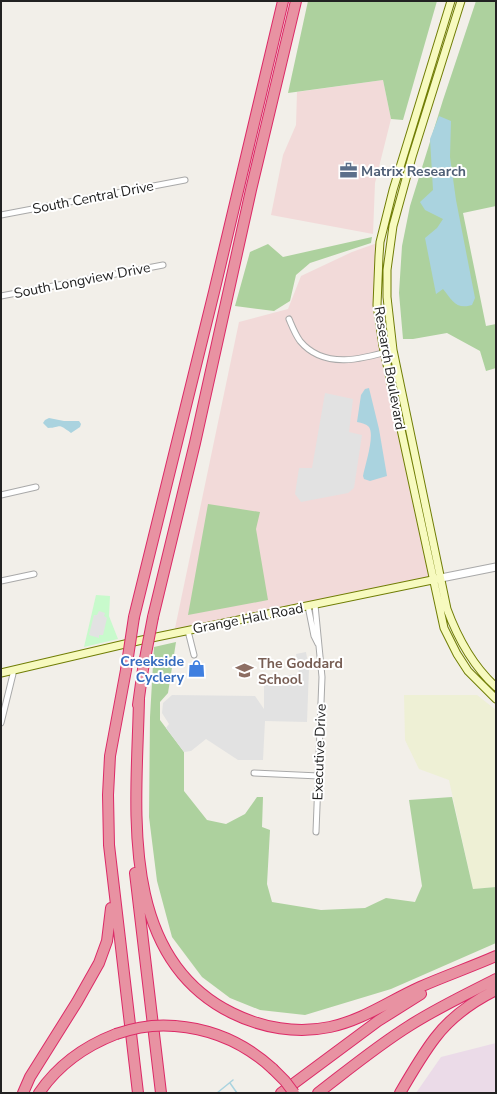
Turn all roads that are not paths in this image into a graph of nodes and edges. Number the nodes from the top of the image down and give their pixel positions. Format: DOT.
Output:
graph roads {
  1 [pos="283,1"];
  2 [pos="296,1"];
  3 [pos="452,1"];
  4 [pos="461,1"];
  5 [pos="185,180"];
  6 [pos="1,215"];
  7 [pos="163,265"];
  8 [pos="1,296"];
  9 [pos="289,319"];
  10 [pos="394,350"];
  11 [pos="385,352"];
  12 [pos="36,487"];
  13 [pos="1,495"];
  14 [pos="496,567"];
  15 [pos="34,574"];
  16 [pos="437,579"];
  17 [pos="1,581"];
  18 [pos="312,605"];
  19 [pos="188,631"];
  20 [pos="194,655"];
  21 [pos="13,670"];
  22 [pos="1,673"];
  23 [pos="496,687"];
  24 [pos="139,699"];
  25 [pos="496,699"];
  26 [pos="119,704"];
  27 [pos="1,723"];
  28 [pos="254,773"];
  29 [pos="318,776"];
  30 [pos="316,832"];
  31 [pos="114,890"];
  32 [pos="496,956"];
  33 [pos="474,966"];
  34 [pos="496,979"];
  35 [pos="496,990"];
  36 [pos="366,1056"];
  37 [pos="23,1093"];
  38 [pos="39,1093"];
  39 [pos="138,1093"];
  40 [pos="143,1093"];
  41 [pos="161,1093"];
  42 [pos="281,1093"];
  43 [pos="294,1093"];
  44 [pos="318,1093"];
  45 [pos="326,1093"];
  46 [pos="400,1093"];
  1 -- 26 [label="highway, bridge"];
  2 -- 24 [label="highway, bridge"];
  3 -- 11 [label="main road, Research Boulevard"];
  4 -- 10 [label="main road, Research Boulevard"];
  5 -- 6 [label="street, South Central Drive"];
  7 -- 8 [label="street, South Longview Drive"];
  9 -- 11 [label="street"];
  10 -- 11 [label="street"];
  10 -- 16 [label="main road, Research Boulevard"];
  11 -- 16 [label="main road, Research Boulevard"];
  12 -- 13 [label="street"];
  14 -- 16 [label="street, Grange Hall Road"];
  15 -- 17 [label="street"];
  16 -- 18 [label="main road, Grange Hall Road"];
  16 -- 23 [label="main road, Research Boulevard"];
  16 -- 25 [label="main road, Research Boulevard"];
  18 -- 19 [label="main road, Grange Hall Road"];
  18 -- 29 [label="street, Executive Drive"];
  19 -- 20 [label="street"];
  19 -- 21 [label="main road, Grange Hall Road"];
  21 -- 22 [label="main road, Grange Hall Road"];
  21 -- 27 [label="street"];
  24 -- 33 [label="highway"];
  24 -- 41 [label="highway"];
  26 -- 31 [label="highway"];
  26 -- 40 [label="highway"];
  28 -- 29 [label="street"];
  29 -- 30 [label="street, Executive Drive"];
  31 -- 37 [label="highway"];
  31 -- 39 [label="highway"];
  32 -- 33 [label="highway"];
  33 -- 42 [label="highway"];
  34 -- 36 [label="highway"];
  35 -- 46 [label="highway"];
  36 -- 44 [label="highway"];
  36 -- 45 [label="highway"];
  38 -- 43 [label="highway, bridge"];
}
